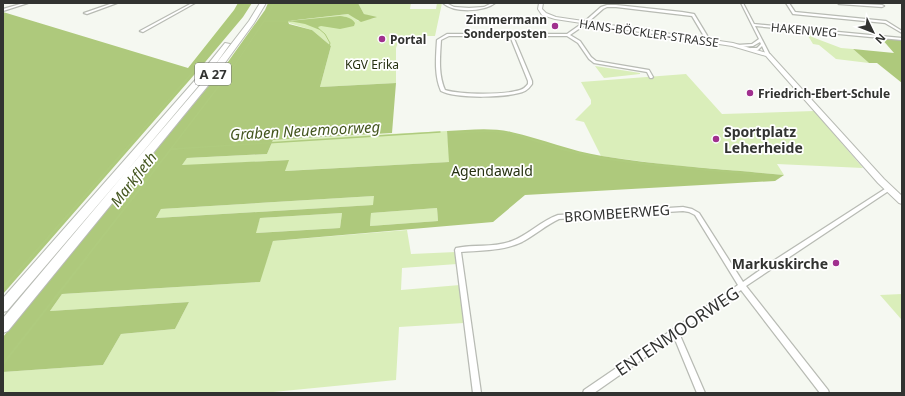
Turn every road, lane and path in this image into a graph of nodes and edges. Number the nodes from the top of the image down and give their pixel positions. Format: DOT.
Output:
graph roads {
  1 [pos="26,3"];
  2 [pos="116,3"];
  3 [pos="194,3"];
  4 [pos="256,3"];
  5 [pos="263,3"];
  6 [pos="444,3"];
  7 [pos="494,3"];
  8 [pos="541,3"];
  9 [pos="742,3"];
  10 [pos="787,3"];
  11 [pos="839,3"];
  12 [pos="879,3"];
  13 [pos="4,10"];
  14 [pos="86,13"];
  15 [pos="585,23"];
  16 [pos="753,25"];
  17 [pos="142,32"];
  18 [pos="902,32"];
  19 [pos="511,35"];
  20 [pos="568,35"];
  21 [pos="760,40"];
  22 [pos="902,40"];
  23 [pos="709,42"];
  24 [pos="762,44"];
  25 [pos="737,46"];
  26 [pos="751,49"];
  27 [pos="768,55"];
  28 [pos="776,63"];
  29 [pos="651,76"];
  30 [pos="888,188"];
  31 [pos="902,201"];
  32 [pos="742,286"];
  33 [pos="3,307"];
  34 [pos="3,327"];
  35 [pos="675,332"];
  36 [pos="477,393"];
  37 [pos="586,393"];
  38 [pos="701,393"];
  39 [pos="825,393"];
  1 -- 13 [label="street"];
  2 -- 14 [label="street"];
  3 -- 17 [label="street"];
  4 -- 33 [label="highway, A 27"];
  5 -- 34 [label="highway, A 27"];
  6 -- 7 [label="street"];
  8 -- 15 [label="street, HANS-BÖCKLER-STRASSE"];
  9 -- 16 [label="street"];
  10 -- 18 [label="street, HAKENWEG"];
  11 -- 12 [label="street"];
  15 -- 20 [label="street"];
  15 -- 23 [label="street, HANS-BÖCKLER-STRASSE"];
  15 -- 23 [label="street"];
  16 -- 21 [label="street"];
  16 -- 22 [label="street, HAKENWEG"];
  19 -- 19 [label="street"];
  19 -- 20 [label="street"];
  20 -- 29 [label="street"];
  21 -- 24 [label="street"];
  21 -- 25 [label="street"];
  21 -- 26 [label="street"];
  23 -- 25 [label="street, HANS-BÖCKLER-STRASSE"];
  24 -- 26 [label="street"];
  24 -- 27 [label="street"];
  25 -- 26 [label="street, HANS-BÖCKLER-STRASSE"];
  26 -- 27 [label="street, HANS-BÖCKLER-STRASSE"];
  26 -- 28 [label="street"];
  27 -- 28 [label="street"];
  28 -- 30 [label="street"];
  30 -- 31 [label="street"];
  30 -- 32 [label="street, ENTENMOORWEG"];
  32 -- 35 [label="street, ENTENMOORWEG"];
  32 -- 36 [label="street, BROMBEERWEG"];
  32 -- 39 [label="street, BROMBEERWEG"];
  35 -- 37 [label="street, ENTENMOORWEG"];
  35 -- 38 [label="street"];
}
